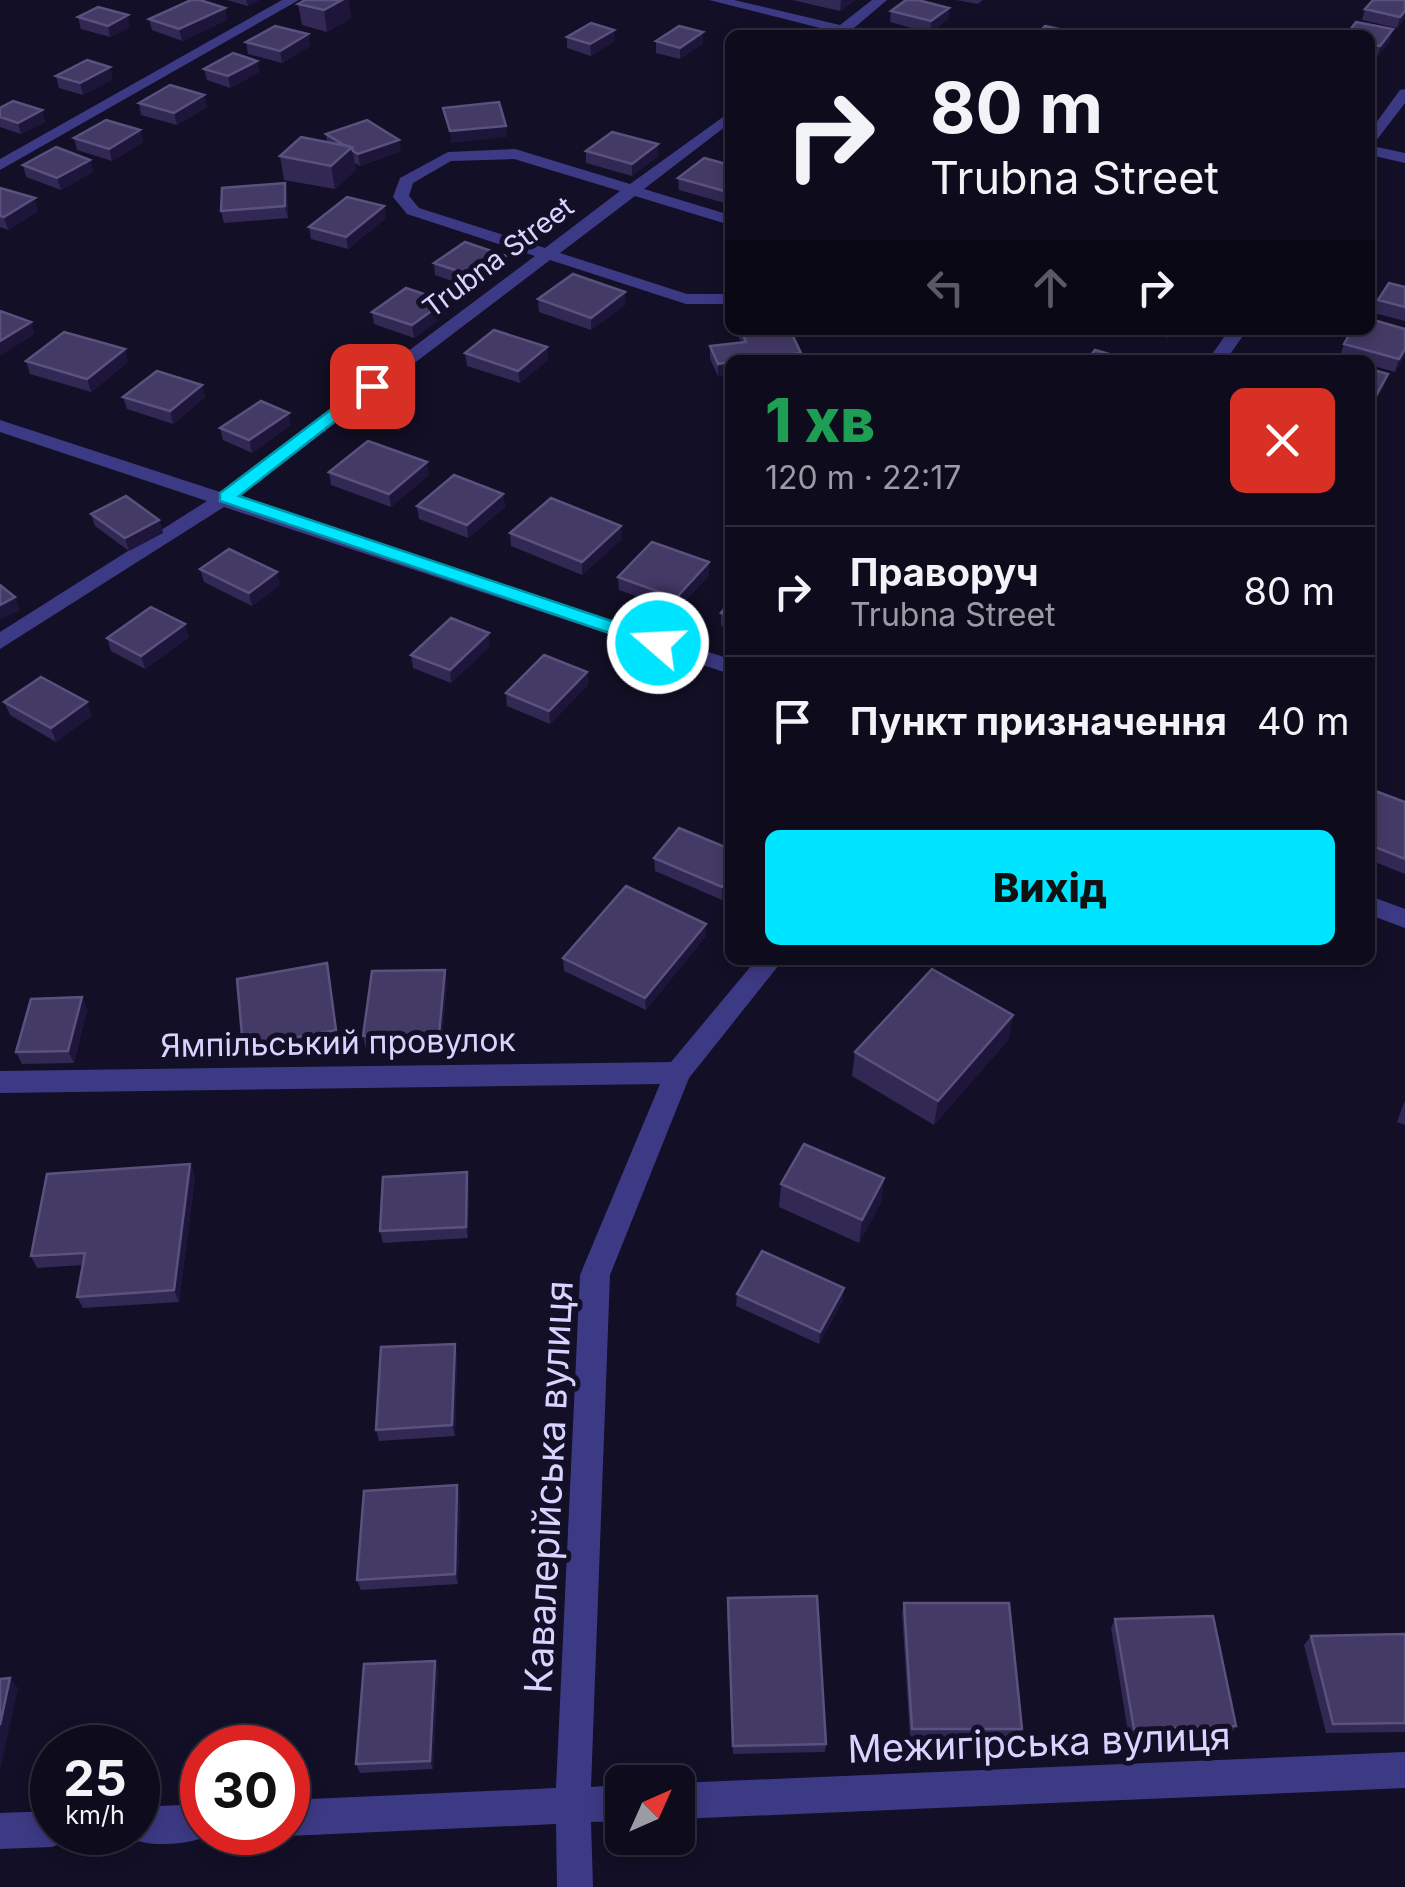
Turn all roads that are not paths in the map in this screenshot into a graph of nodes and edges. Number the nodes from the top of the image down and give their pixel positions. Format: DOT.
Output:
graph roads {
  1 [pos="292,0"];
  2 [pos="716,0"];
  3 [pos="880,0"];
  4 [pos="832,30"];
  5 [pos="842,30"];
  6 [pos="1405,94"];
  7 [pos="725,120"];
  8 [pos="1375,135"];
  9 [pos="1375,151"];
  10 [pos="1405,158"];
  11 [pos="0,165"];
  12 [pos="632,190"];
  13 [pos="725,218"];
  14 [pos="547,254"];
  15 [pos="725,299"];
  16 [pos="0,426"];
  17 [pos="226,497"];
  18 [pos="0,642"];
  19 [pos="725,665"];
  20 [pos="1375,907"];
  21 [pos="1405,919"];
  22 [pos="766,965"];
  23 [pos="678,1073"];
  24 [pos="0,1082"];
  25 [pos="1405,1770"];
  26 [pos="695,1800"];
  27 [pos="605,1804"];
  28 [pos="573,1805"];
  29 [pos="310,1817"];
  30 [pos="30,1830"];
  31 [pos="0,1831"];
  32 [pos="575,1887"];
  1 -- 11 [label="street"];
  2 -- 4 [label="street"];
  3 -- 5 [label="street"];
  6 -- 8 [label="street"];
  7 -- 12 [label="street, Trubna Street"];
  9 -- 10 [label="street"];
  12 -- 13 [label="street"];
  12 -- 14 [label="street, Trubna Street"];
  12 -- 14 [label="street"];
  14 -- 15 [label="street"];
  14 -- 17 [label="street, Trubna Street"];
  16 -- 17 [label="street"];
  17 -- 18 [label="street, Trubna Street"];
  17 -- 19 [label="street"];
  20 -- 21 [label="street"];
  22 -- 23 [label="street, Кавалерійська вулиця"];
  23 -- 24 [label="street, Ямпільський провулок"];
  23 -- 28 [label="street, Кавалерійська вулиця"];
  25 -- 26 [label="street, Межигірська вулиця"];
  27 -- 28 [label="street"];
  28 -- 29 [label="street"];
  28 -- 32 [label="street, Кавалерійська вулиця"];
  30 -- 31 [label="street"];
}
